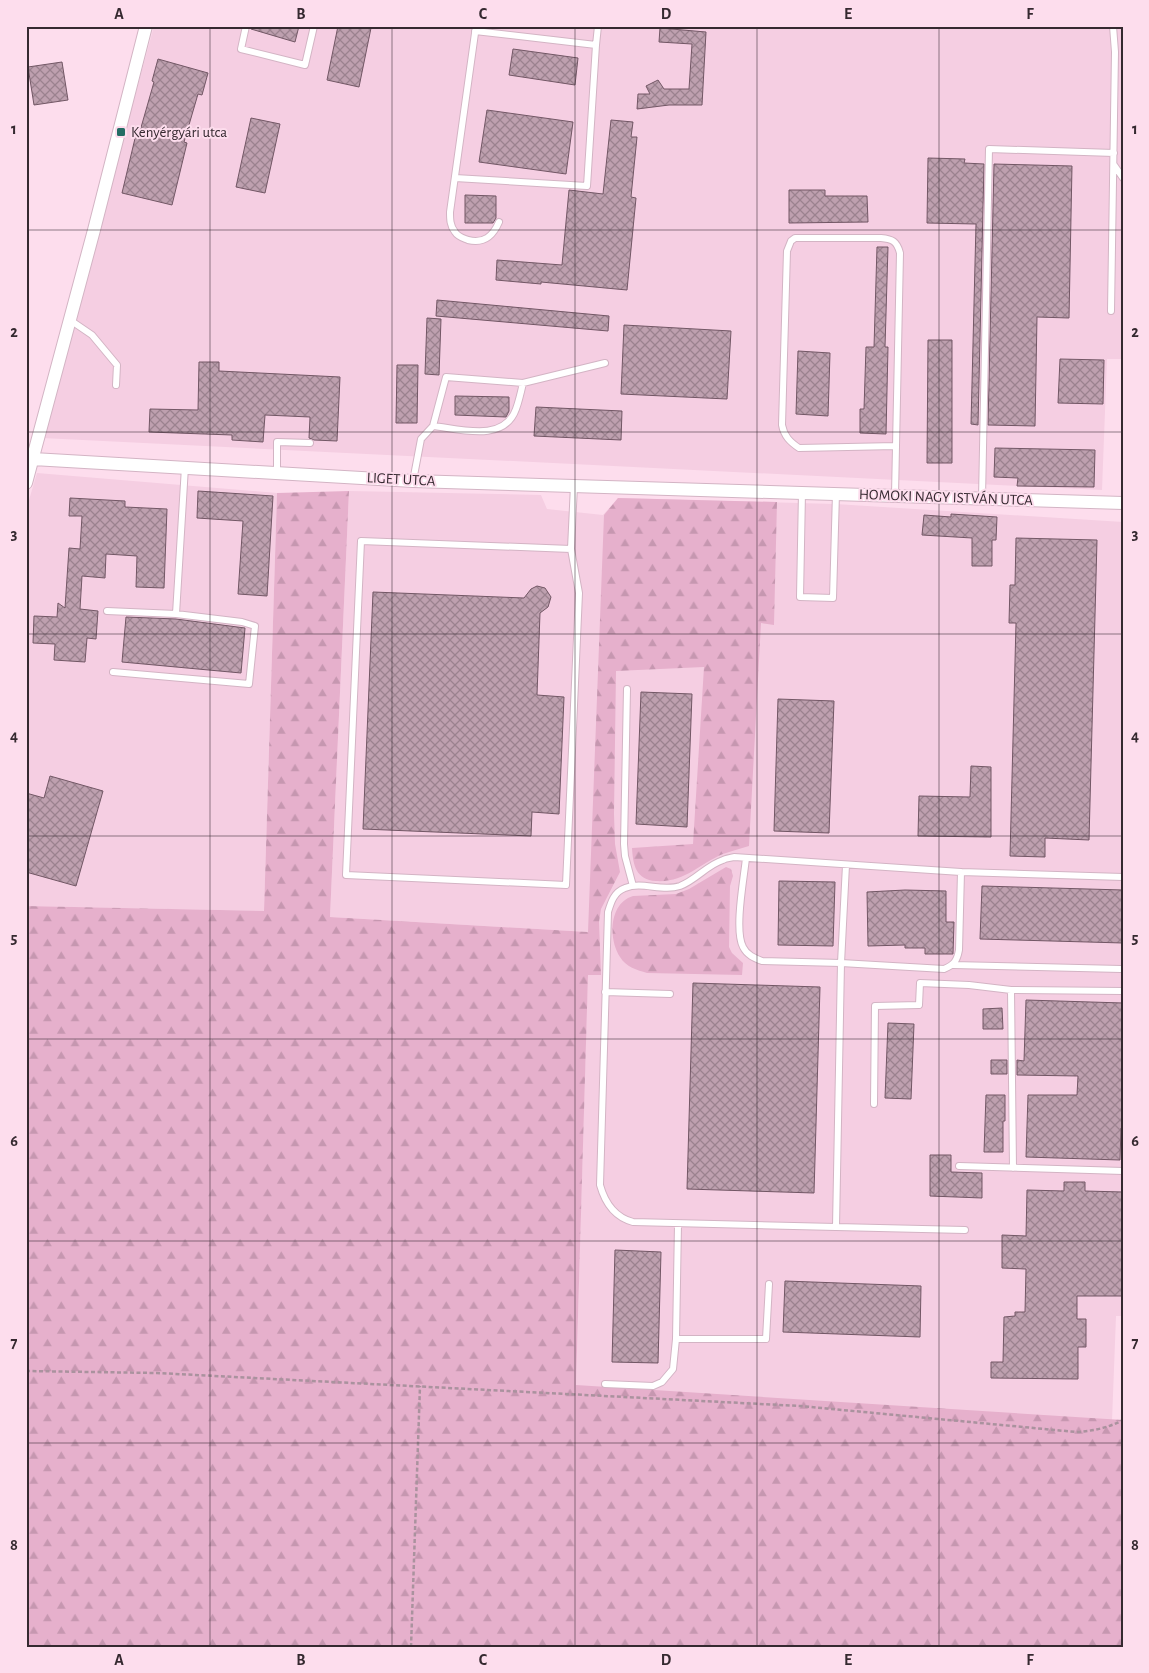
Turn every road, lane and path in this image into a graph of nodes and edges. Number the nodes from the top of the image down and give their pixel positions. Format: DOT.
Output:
graph roads {
  1 [pos="146,26"];
  2 [pos="246,26"];
  3 [pos="314,26"];
  4 [pos="598,26"];
  5 [pos="1113,26"];
  6 [pos="476,29"];
  7 [pos="596,45"];
  8 [pos="1115,52"];
  9 [pos="1123,52"];
  10 [pos="1114,153"];
  11 [pos="1113,164"];
  12 [pos="455,178"];
  13 [pos="1123,178"];
  14 [pos="499,222"];
  15 [pos="1111,311"];
  16 [pos="70,320"];
  17 [pos="605,363"];
  18 [pos="523,383"];
  19 [pos="116,385"];
  20 [pos="433,426"];
  21 [pos="310,443"];
  22 [pos="896,446"];
  23 [pos="33,459"];
  24 [pos="185,467"];
  25 [pos="277,472"];
  26 [pos="413,480"];
  27 [pos="26,483"];
  28 [pos="574,485"];
  29 [pos="769,491"];
  30 [pos="802,492"];
  31 [pos="836,493"];
  32 [pos="895,495"];
  33 [pos="982,498"];
  34 [pos="1123,503"];
  35 [pos="571,549"];
  36 [pos="106,611"];
  37 [pos="176,614"];
  38 [pos="113,672"];
  39 [pos="627,689"];
  40 [pos="746,858"];
  41 [pos="846,865"];
  42 [pos="961,872"];
  43 [pos="1123,877"];
  44 [pos="633,886"];
  45 [pos="842,963"];
  46 [pos="953,965"];
  47 [pos="1121,969"];
  48 [pos="1011,990"];
  49 [pos="1123,991"];
  50 [pos="605,992"];
  51 [pos="670,994"];
  52 [pos="874,1104"];
  53 [pos="959,1166"];
  54 [pos="1013,1168"];
  55 [pos="1123,1171"];
  56 [pos="678,1224"];
  57 [pos="836,1227"];
  58 [pos="965,1230"];
  59 [pos="769,1284"];
  60 [pos="676,1339"];
  61 [pos="26,1371"];
  62 [pos="604,1384"];
  63 [pos="420,1386"];
  64 [pos="1123,1420"];
  65 [pos="411,1647"];
  1 -- 16 [label="street"];
  2 -- 3 [label="lane"];
  4 -- 7 [label="lane"];
  5 -- 8 [label="lane"];
  6 -- 7 [label="lane"];
  6 -- 12 [label="lane"];
  7 -- 12 [label="lane"];
  8 -- 9 [label="lane"];
  8 -- 10 [label="lane"];
  10 -- 11 [label="lane"];
  10 -- 33 [label="lane"];
  11 -- 13 [label="lane"];
  11 -- 15 [label="lane"];
  12 -- 14 [label="lane"];
  16 -- 19 [label="lane"];
  16 -- 23 [label="street"];
  17 -- 18 [label="lane"];
  18 -- 20 [label="lane"];
  18 -- 20 [label="lane"];
  20 -- 26 [label="lane"];
  21 -- 25 [label="lane"];
  22 -- 22 [label="lane"];
  22 -- 32 [label="lane"];
  23 -- 24 [label="street, LIGET UTCA"];
  23 -- 27 [label="street"];
  24 -- 25 [label="street, LIGET UTCA"];
  24 -- 37 [label="lane"];
  25 -- 26 [label="street, LIGET UTCA"];
  26 -- 28 [label="street, LIGET UTCA"];
  28 -- 29 [label="street, LIGET UTCA"];
  28 -- 35 [label="lane"];
  29 -- 30 [label="street, HOMOKI NAGY ISTVÁN UTCA"];
  30 -- 31 [label="street, HOMOKI NAGY ISTVÁN UTCA"];
  30 -- 31 [label="lane"];
  31 -- 32 [label="street, HOMOKI NAGY ISTVÁN UTCA"];
  32 -- 33 [label="street, HOMOKI NAGY ISTVÁN UTCA"];
  33 -- 34 [label="street, HOMOKI NAGY ISTVÁN UTCA"];
  35 -- 35 [label="lane"];
  36 -- 37 [label="lane"];
  37 -- 38 [label="lane"];
  39 -- 44 [label="lane"];
  40 -- 41 [label="lane"];
  40 -- 44 [label="lane"];
  40 -- 45 [label="lane"];
  41 -- 42 [label="lane"];
  41 -- 45 [label="lane"];
  42 -- 43 [label="lane"];
  42 -- 46 [label="lane"];
  44 -- 50 [label="lane"];
  45 -- 46 [label="lane"];
  45 -- 57 [label="lane"];
  46 -- 47 [label="lane"];
  48 -- 49 [label="lane"];
  48 -- 52 [label="lane"];
  48 -- 54 [label="lane"];
  50 -- 51 [label="lane"];
  50 -- 56 [label="lane"];
  53 -- 54 [label="lane"];
  54 -- 55 [label="lane"];
  56 -- 57 [label="lane"];
  56 -- 60 [label="lane"];
  57 -- 58 [label="lane"];
  59 -- 60 [label="lane"];
  60 -- 62 [label="lane"];
  61 -- 63 [label="path"];
  63 -- 64 [label="path"];
  63 -- 65 [label="path"];
}
